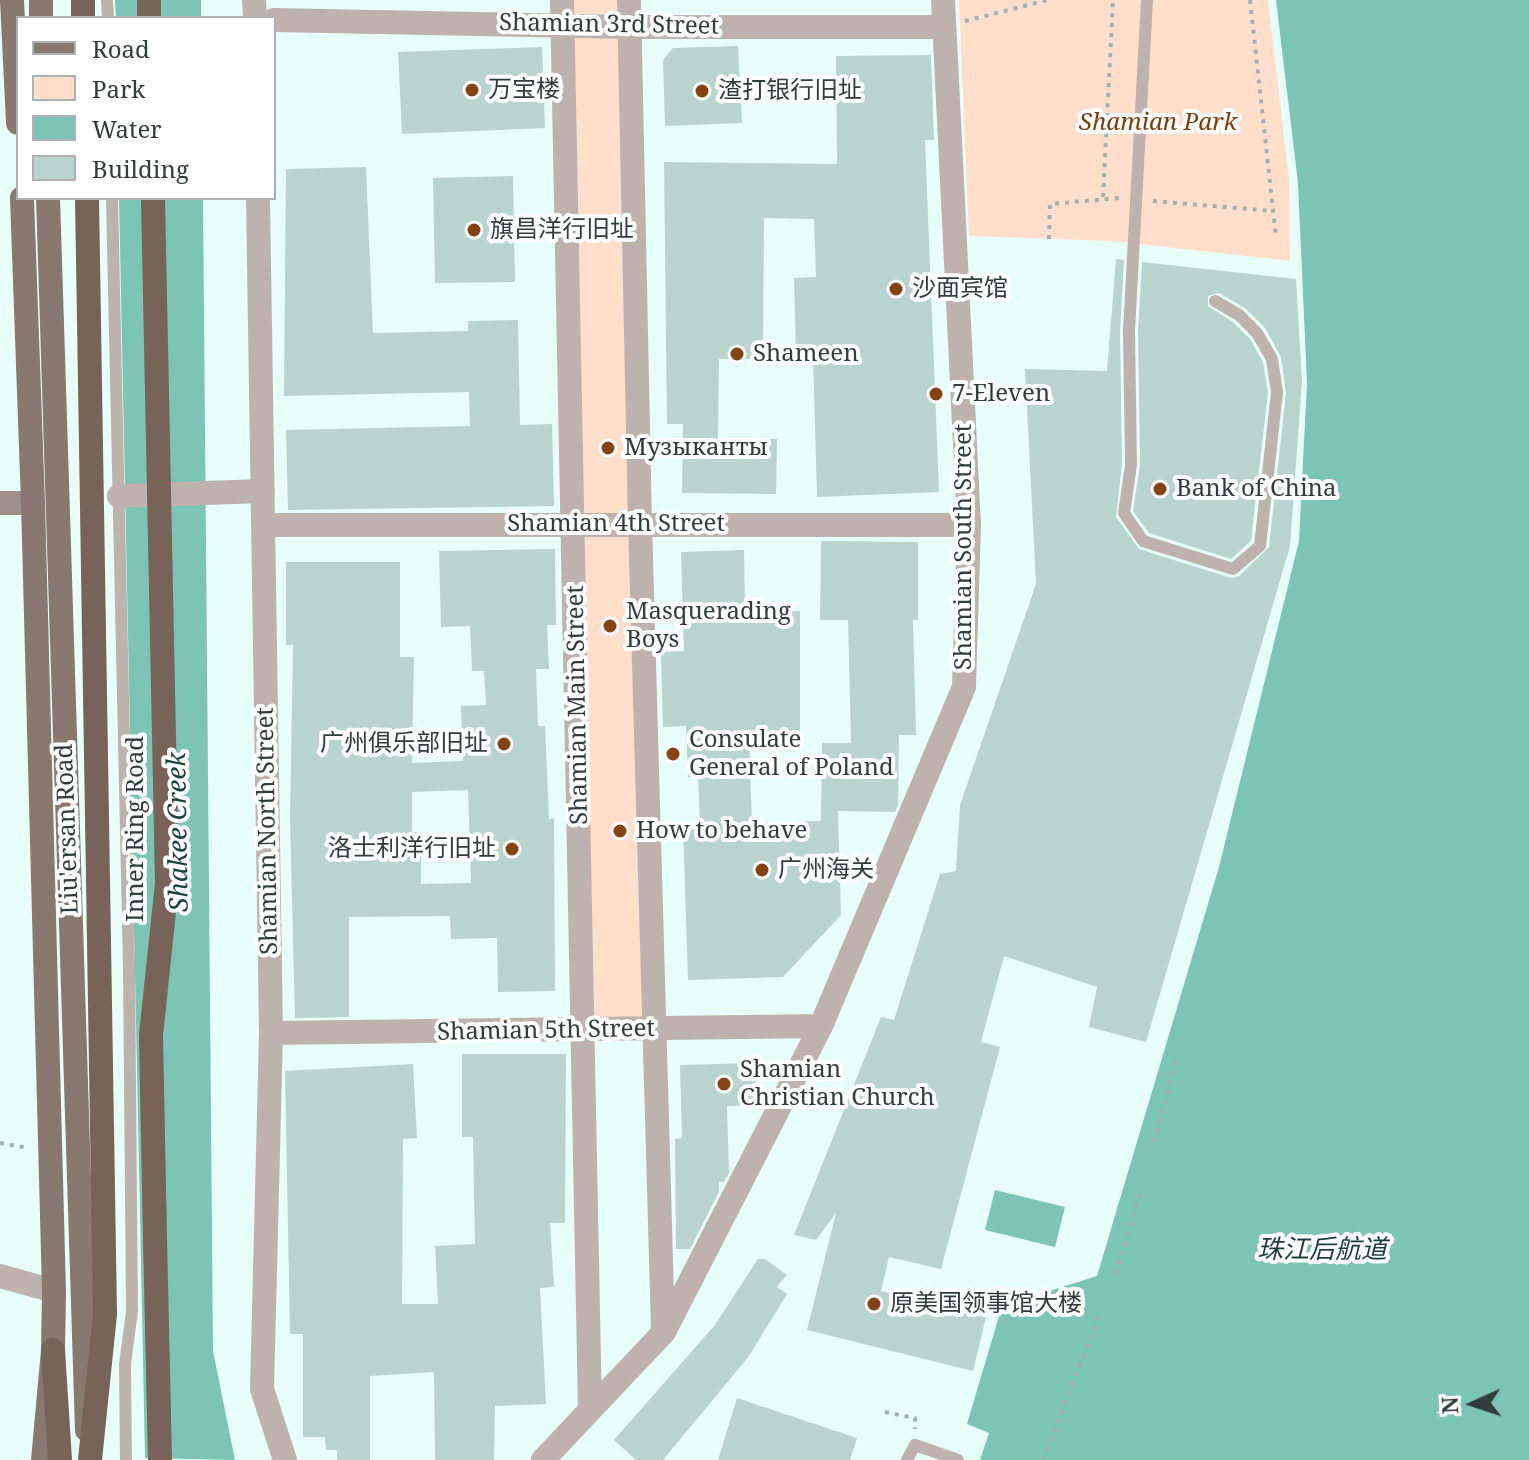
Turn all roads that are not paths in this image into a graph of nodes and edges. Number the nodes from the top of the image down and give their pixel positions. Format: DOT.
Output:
graph roads {
  1 [pos="629,0"];
  2 [pos="943,0"];
  3 [pos="1147,0"];
  4 [pos="9,12"];
  5 [pos="562,12"];
  6 [pos="276,20"];
  7 [pos="630,27"];
  8 [pos="944,27"];
  9 [pos="16,98"];
  10 [pos="22,200"];
  11 [pos="48,200"];
  12 [pos="87,200"];
  13 [pos="112,200"];
  14 [pos="153,200"];
  15 [pos="258,200"];
  16 [pos="1215,301"];
  17 [pos="263,491"];
  18 [pos="121,496"];
  19 [pos="0,503"];
  20 [pos="33,503"];
  21 [pos="575,523"];
  22 [pos="640,523"];
  23 [pos="263,525"];
  24 [pos="969,525"];
  25 [pos="821,1026"];
  26 [pos="654,1030"];
  27 [pos="583,1032"];
  28 [pos="271,1033"];
  29 [pos="0,1276"];
  30 [pos="54,1291"];
  31 [pos="664,1332"];
  32 [pos="53,1350"];
  33 [pos="590,1410"];
  34 [pos="43,1460"];
  35 [pos="60,1460"];
  36 [pos="92,1460"];
  37 [pos="126,1460"];
  38 [pos="160,1460"];
  39 [pos="285,1460"];
  40 [pos="543,1460"];
  41 [pos="907,1460"];
  42 [pos="958,1460"];
  1 -- 7 [label="street"];
  2 -- 8 [label="street, Shamian South Street"];
  3 -- 16 [label="lane, bridge"];
  4 -- 9 [label="main road"];
  5 -- 6 [label="street, Shamian 3rd Street"];
  5 -- 7 [label="street, Shamian 3rd Street"];
  5 -- 21 [label="street, Shamian Main Street"];
  7 -- 8 [label="street, Shamian 3rd Street"];
  7 -- 22 [label="street"];
  8 -- 24 [label="street, Shamian South Street"];
  10 -- 20 [label="main road, Liu'ersan Road"];
  11 -- 36 [label="main road, Liu'ersan Road"];
  12 -- 36 [label="highway, Inner Ring Road, bridge"];
  13 -- 18 [label="lane"];
  14 -- 38 [label="highway, Inner Ring Road, bridge"];
  15 -- 17 [label="street, Shamian North Street"];
  17 -- 18 [label="street"];
  17 -- 23 [label="street, Shamian North Street"];
  18 -- 37 [label="lane"];
  19 -- 20 [label="street"];
  20 -- 30 [label="main road, Liu'ersan Road"];
  21 -- 22 [label="street, Shamian 4th Street"];
  21 -- 23 [label="street, Shamian 4th Street"];
  21 -- 27 [label="street, Shamian Main Street"];
  22 -- 24 [label="street, Shamian 4th Street"];
  22 -- 26 [label="street"];
  23 -- 28 [label="street, Shamian North Street"];
  24 -- 25 [label="street, Shamian South Street"];
  25 -- 26 [label="street, Shamian 5th Street"];
  25 -- 31 [label="street, Shamian South Street"];
  26 -- 27 [label="street, Shamian 5th Street"];
  26 -- 31 [label="street"];
  27 -- 28 [label="street, Shamian 5th Street"];
  27 -- 33 [label="street, Shamian Main Street"];
  28 -- 39 [label="street, Shamian North Street"];
  29 -- 30 [label="street"];
  30 -- 32 [label="main road, Liu'ersan Road"];
  31 -- 33 [label="street, Shamian South Street"];
  32 -- 34 [label="main road, Liu'ersan Road"];
  32 -- 35 [label="highway"];
  33 -- 40 [label="street, Shamian South Street"];
  41 -- 42 [label="lane"];
}
